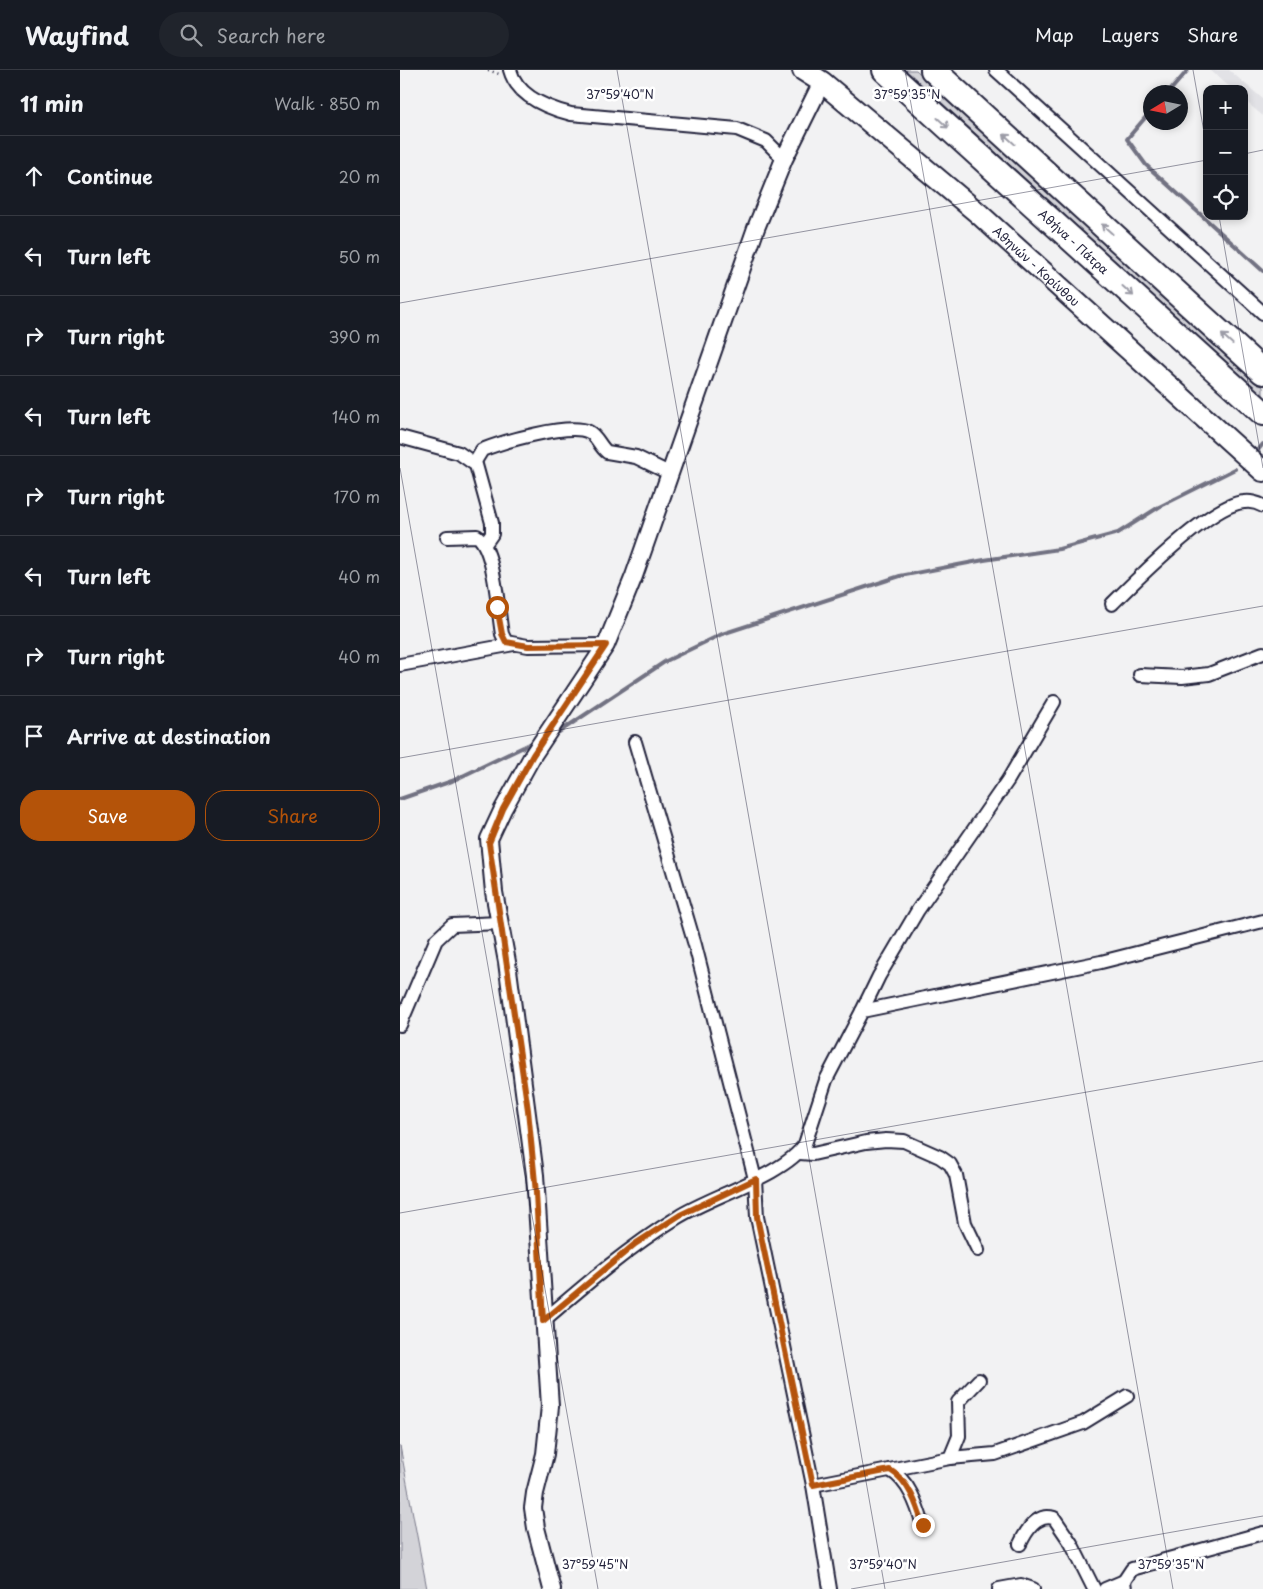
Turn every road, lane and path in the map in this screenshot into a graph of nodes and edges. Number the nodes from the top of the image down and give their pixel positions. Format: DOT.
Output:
graph roads {
  1 [pos="510,70"];
  2 [pos="803,70"];
  3 [pos="885,70"];
  4 [pos="933,70"];
  5 [pos="996,70"];
  6 [pos="822,82"];
  7 [pos="784,159"];
  8 [pos="1263,313"];
  9 [pos="1263,372"];
  10 [pos="1263,413"];
  11 [pos="400,436"];
  12 [pos="474,463"];
  13 [pos="1263,471"];
  14 [pos="669,473"];
  15 [pos="1263,506"];
  16 [pos="447,537"];
  17 [pos="485,544"];
  18 [pos="1112,604"];
  19 [pos="514,644"];
  20 [pos="606,645"];
  21 [pos="1263,653"];
  22 [pos="400,665"];
  23 [pos="1140,675"];
  24 [pos="1054,702"];
  25 [pos="635,742"];
  26 [pos="1263,921"];
  27 [pos="500,923"];
  28 [pos="862,1011"];
  29 [pos="400,1025"];
  30 [pos="800,1153"];
  31 [pos="756,1179"];
  32 [pos="978,1250"];
  33 [pos="543,1321"];
  34 [pos="979,1380"];
  35 [pos="1127,1396"];
  36 [pos="950,1458"];
  37 [pos="890,1470"];
  38 [pos="813,1485"];
  39 [pos="923,1525"];
  40 [pos="1263,1533"];
  41 [pos="1020,1544"];
  42 [pos="827,1570"];
  43 [pos="1124,1585"];
  44 [pos="552,1589"];
  45 [pos="830,1589"];
  46 [pos="837,1589"];
  47 [pos="999,1589"];
  48 [pos="1033,1589"];
  49 [pos="1094,1589"];
  50 [pos="1106,1589"];
  1 -- 7 [label="street"];
  2 -- 6 [label="main road, Αθηνών - Κορίνθου"];
  3 -- 10 [label="highway, Αθήνα - Πάτρα, one-way"];
  9 -- 4 [label="highway, one-way"];
  5 -- 8 [label="street"];
  6 -- 7 [label="street"];
  6 -- 13 [label="main road, Αθηνών - Κορίνθου"];
  7 -- 14 [label="street"];
  11 -- 12 [label="street"];
  12 -- 14 [label="street"];
  12 -- 17 [label="street"];
  14 -- 20 [label="street"];
  15 -- 18 [label="street"];
  16 -- 17 [label="street"];
  17 -- 19 [label="street"];
  19 -- 20 [label="street"];
  19 -- 22 [label="street"];
  20 -- 27 [label="street"];
  21 -- 23 [label="street"];
  24 -- 28 [label="street"];
  25 -- 31 [label="street"];
  26 -- 28 [label="street"];
  27 -- 29 [label="street"];
  27 -- 33 [label="street"];
  28 -- 30 [label="street"];
  30 -- 31 [label="street"];
  30 -- 32 [label="street"];
  31 -- 33 [label="street"];
  31 -- 38 [label="street"];
  33 -- 44 [label="street"];
  34 -- 36 [label="street"];
  35 -- 36 [label="street"];
  36 -- 37 [label="street"];
  37 -- 38 [label="street"];
  37 -- 39 [label="street"];
  38 -- 42 [label="street"];
  40 -- 43 [label="street"];
  41 -- 49 [label="street"];
  42 -- 45 [label="street"];
  42 -- 46 [label="street"];
  43 -- 50 [label="street"];
  47 -- 48 [label="street"];
}
